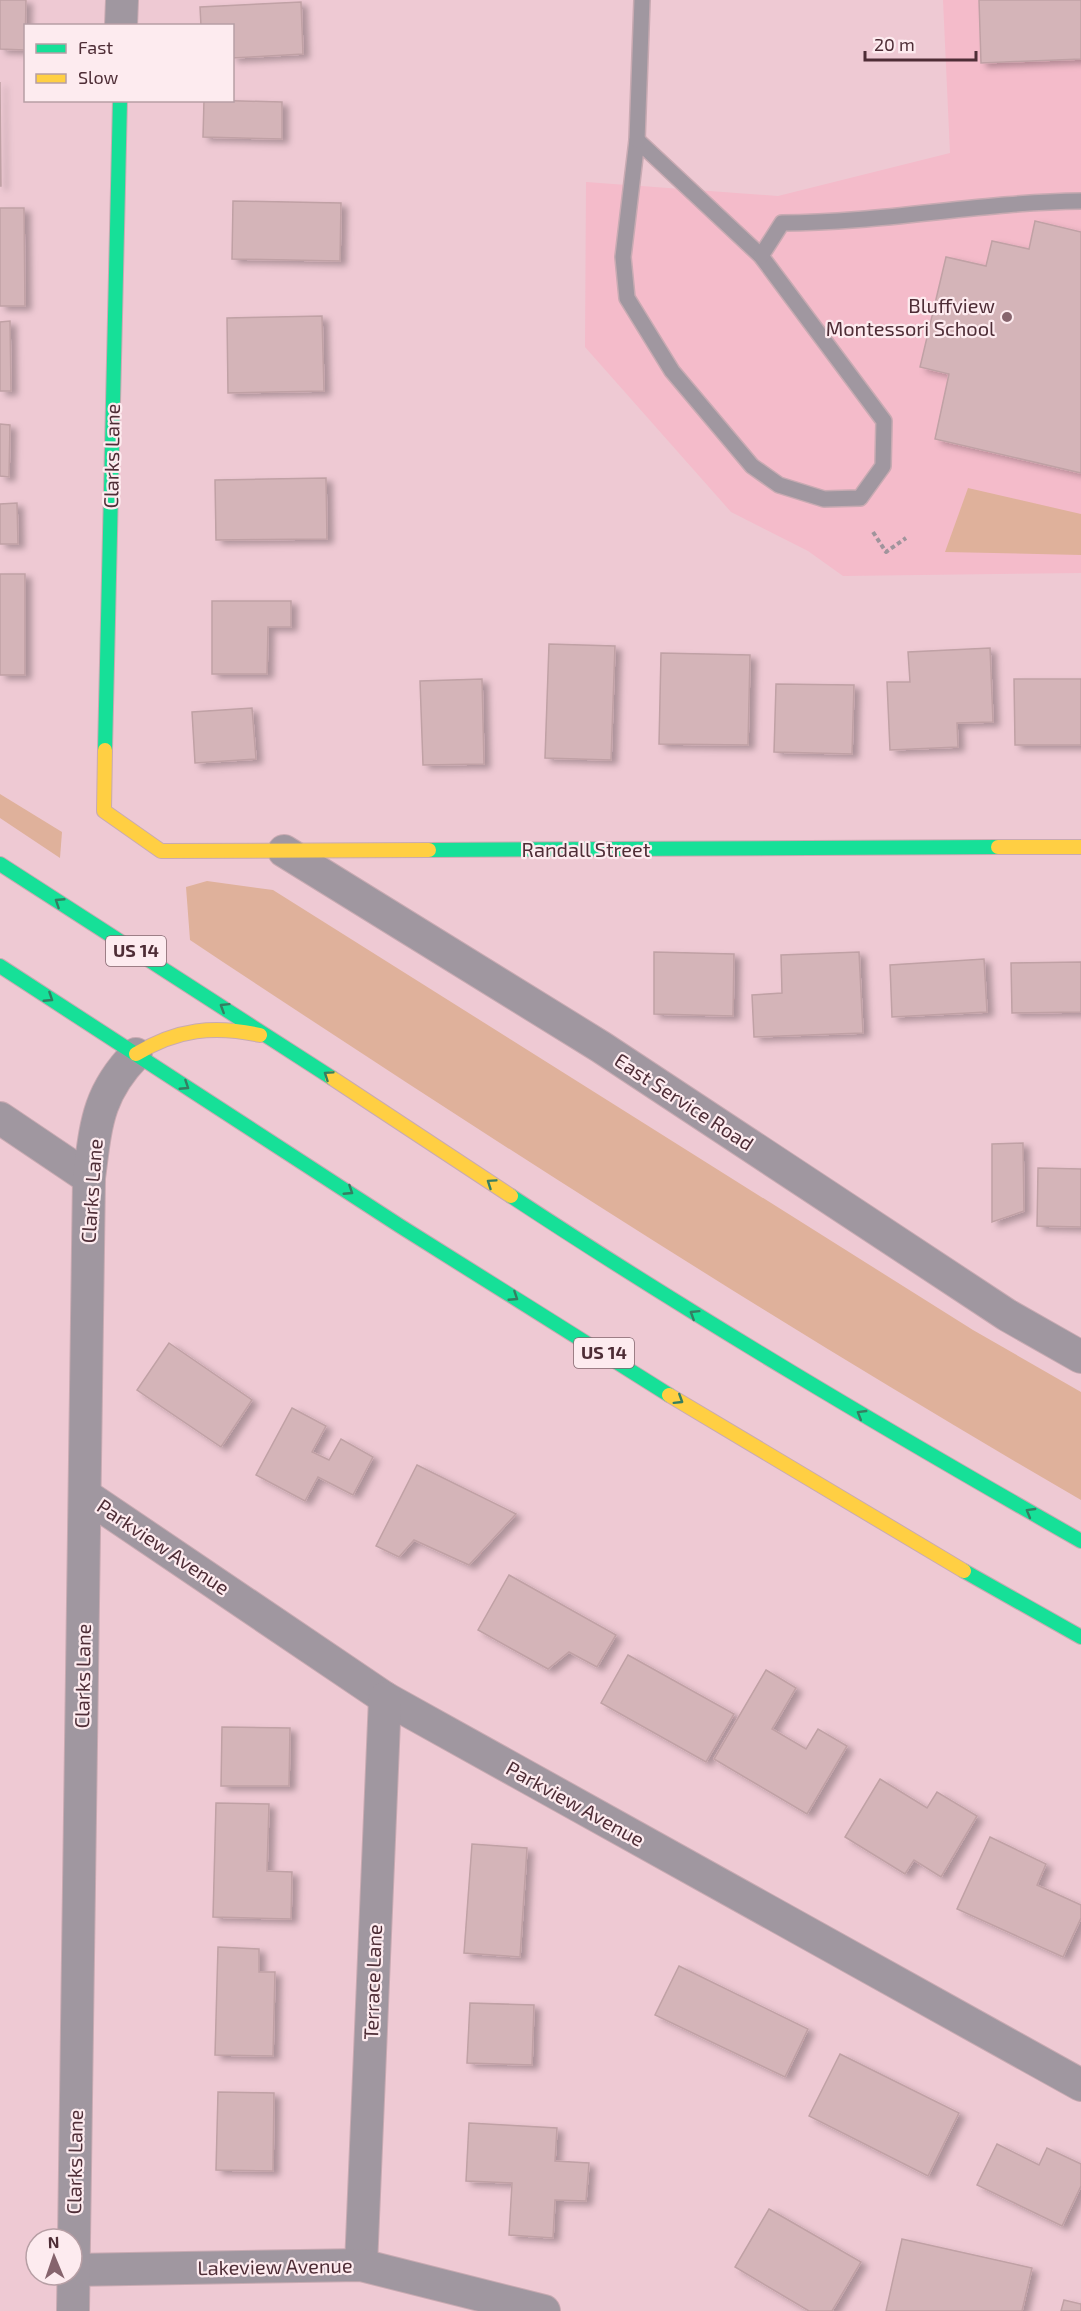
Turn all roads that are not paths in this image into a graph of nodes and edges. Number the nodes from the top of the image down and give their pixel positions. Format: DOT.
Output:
graph roads {
  1 [pos="122,0"];
  2 [pos="642,0"];
  3 [pos="121,24"];
  4 [pos="120,102"];
  5 [pos="637,140"];
  6 [pos="1081,201"];
  7 [pos="761,256"];
  8 [pos="104,811"];
  9 [pos="1081,847"];
  10 [pos="284,851"];
  11 [pos="0,864"];
  12 [pos="0,966"];
  13 [pos="273,1039"];
  14 [pos="136,1054"];
  15 [pos="0,1118"];
  16 [pos="89,1178"];
  17 [pos="1081,1357"];
  18 [pos="86,1495"];
  19 [pos="1081,1541"];
  20 [pos="1081,1637"];
  21 [pos="385,1698"];
  22 [pos="1081,2085"];
  23 [pos="74,2227"];
  24 [pos="361,2265"];
  25 [pos="84,2270"];
  26 [pos="73,2287"];
  27 [pos="73,2311"];
  28 [pos="544,2311"];
  1 -- 3 [label="street"];
  2 -- 5 [label="lane"];
  4 -- 8 [label="main road, Clarks Lane"];
  5 -- 7 [label="lane"];
  5 -- 7 [label="lane"];
  6 -- 7 [label="lane"];
  8 -- 10 [label="main road, Randall Street"];
  9 -- 10 [label="main road, Randall Street"];
  10 -- 17 [label="street, East Service Road"];
  13 -- 11 [label="main road, US 14, one-way"];
  12 -- 14 [label="main road, US 14, one-way"];
  13 -- 14 [label="main road"];
  19 -- 13 [label="main road, US 14, one-way"];
  14 -- 16 [label="street, Clarks Lane"];
  14 -- 20 [label="main road, US 14, one-way"];
  15 -- 16 [label="street"];
  16 -- 18 [label="street, Clarks Lane"];
  18 -- 21 [label="street, Parkview Avenue"];
  18 -- 23 [label="street, Clarks Lane"];
  21 -- 22 [label="street, Parkview Avenue"];
  21 -- 24 [label="street, Terrace Lane"];
  24 -- 25 [label="street, Lakeview Avenue"];
  24 -- 28 [label="street, Lakeview Avenue"];
  26 -- 27 [label="street, Clarks Lane"];
}
